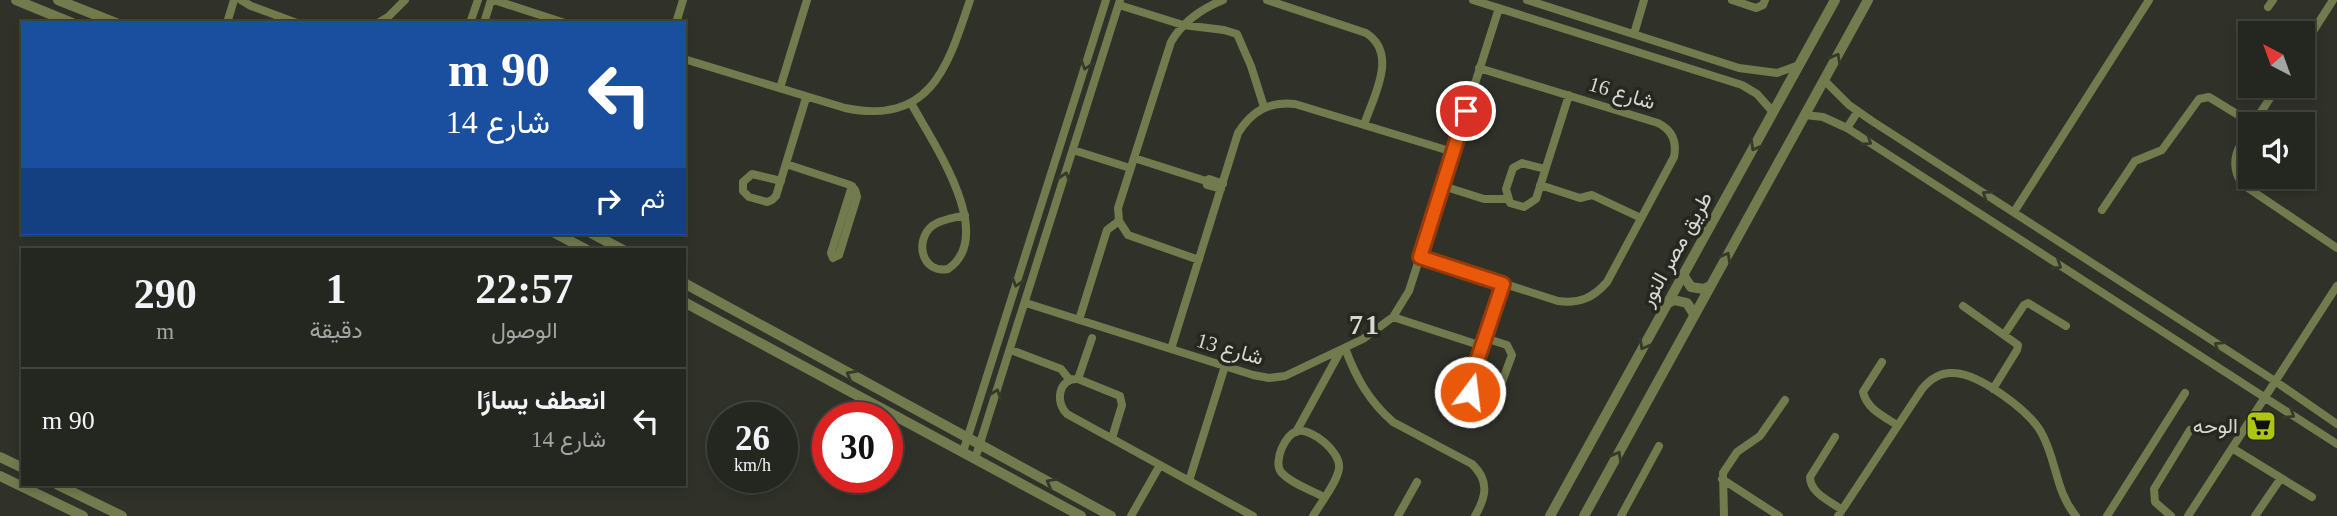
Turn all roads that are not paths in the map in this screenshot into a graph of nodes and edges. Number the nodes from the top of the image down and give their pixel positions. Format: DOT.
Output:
graph roads {
  1 [pos="16,0"];
  2 [pos="58,0"];
  3 [pos="234,0"];
  4 [pos="241,0"];
  5 [pos="405,0"];
  6 [pos="478,0"];
  7 [pos="493,0"];
  8 [pos="683,0"];
  9 [pos="807,0"];
  10 [pos="970,0"];
  11 [pos="1106,0"];
  12 [pos="1223,0"];
  13 [pos="1268,0"];
  14 [pos="1474,0"];
  15 [pos="1527,0"];
  16 [pos="1644,0"];
  17 [pos="1732,0"];
  18 [pos="1765,0"];
  19 [pos="1835,0"];
  20 [pos="1868,0"];
  21 [pos="2149,0"];
  22 [pos="2333,0"];
  23 [pos="1119,2"];
  24 [pos="1288,3"];
  25 [pos="1499,8"];
  26 [pos="1564,11"];
  27 [pos="67,21"];
  28 [pos="111,21"];
  29 [pos="228,21"];
  30 [pos="291,21"];
  31 [pos="381,21"];
  32 [pos="471,21"];
  33 [pos="485,21"];
  34 [pos="559,21"];
  35 [pos="677,21"];
  36 [pos="1183,25"];
  37 [pos="1559,26"];
  38 [pos="2315,28"];
  39 [pos="1634,34"];
  40 [pos="686,60"];
  41 [pos="1799,65"];
  42 [pos="1479,68"];
  43 [pos="1824,80"];
  44 [pos="780,88"];
  45 [pos="1569,95"];
  46 [pos="806,98"];
  47 [pos="2270,98"];
  48 [pos="911,103"];
  49 [pos="1264,107"];
  50 [pos="1858,111"];
  51 [pos="1773,112"];
  52 [pos="1805,115"];
  53 [pos="1364,125"];
  54 [pos="1847,128"];
  55 [pos="1073,150"];
  56 [pos="1453,152"];
  57 [pos="2238,153"];
  58 [pos="1134,158"];
  59 [pos="786,164"];
  60 [pos="1130,168"];
  61 [pos="1545,169"];
  62 [pos="2238,175"];
  63 [pos="780,181"];
  64 [pos="1540,185"];
  65 [pos="852,186"];
  66 [pos="1222,186"];
  67 [pos="1443,186"];
  68 [pos="2249,189"];
  69 [pos="1507,199"];
  70 [pos="2102,210"];
  71 [pos="2014,212"];
  72 [pos="965,215"];
  73 [pos="1641,218"];
  74 [pos="1119,221"];
  75 [pos="559,235"];
  76 [pos="595,235"];
  77 [pos="583,248"];
  78 [pos="619,248"];
  79 [pos="2337,248"];
  80 [pos="1420,257"];
  81 [pos="1199,260"];
  82 [pos="1683,275"];
  83 [pos="1503,284"];
  84 [pos="686,285"];
  85 [pos="1710,286"];
  86 [pos="2337,286"];
  87 [pos="686,303"];
  88 [pos="1026,303"];
  89 [pos="1668,303"];
  90 [pos="1962,306"];
  91 [pos="2156,306"];
  92 [pos="1694,314"];
  93 [pos="1393,317"];
  94 [pos="1079,320"];
  95 [pos="2146,321"];
  96 [pos="2178,321"];
  97 [pos="1096,325"];
  98 [pos="2066,326"];
  99 [pos="2004,335"];
  100 [pos="2172,338"];
  101 [pos="1484,342"];
  102 [pos="1171,349"];
  103 [pos="1343,349"];
  104 [pos="1011,350"];
  105 [pos="1882,362"];
  106 [pos="1225,366"];
  107 [pos="1073,379"];
  108 [pos="2275,381"];
  109 [pos="1993,389"];
  110 [pos="2185,393"];
  111 [pos="2265,397"];
  112 [pos="1785,400"];
  113 [pos="2337,424"];
  114 [pos="1897,425"];
  115 [pos="2190,430"];
  116 [pos="1296,432"];
  117 [pos="1835,437"];
  118 [pos="968,438"];
  119 [pos="1112,438"];
  120 [pos="980,444"];
  121 [pos="2337,444"];
  122 [pos="1659,446"];
  123 [pos="2232,448"];
  124 [pos="963,452"];
  125 [pos="0,457"];
  126 [pos="975,458"];
  127 [pos="1160,465"];
  128 [pos="21,467"];
  129 [pos="0,476"];
  130 [pos="2281,478"];
  131 [pos="1722,479"];
  132 [pos="1189,481"];
  133 [pos="1417,482"];
  134 [pos="60,486"];
  135 [pos="1324,497"];
  136 [pos="2312,497"];
  137 [pos="1840,513"];
  138 [pos="83,516"];
  139 [pos="122,516"];
  140 [pos="1081,516"];
  141 [pos="1111,516"];
  142 [pos="1131,516"];
  143 [pos="1254,516"];
  144 [pos="1313,516"];
  145 [pos="1398,516"];
  146 [pos="1475,516"];
  147 [pos="1550,516"];
  148 [pos="1584,516"];
  149 [pos="1621,516"];
  150 [pos="1724,516"];
  151 [pos="1779,516"];
  152 [pos="2076,516"];
  153 [pos="2107,516"];
  154 [pos="2171,516"];
  155 [pos="2188,516"];
  156 [pos="2255,516"];
  1 -- 27 [label="street"];
  2 -- 28 [label="street"];
  3 -- 29 [label="street"];
  4 -- 30 [label="street"];
  5 -- 31 [label="street"];
  6 -- 32 [label="street"];
  7 -- 33 [label="street"];
  7 -- 34 [label="street"];
  8 -- 35 [label="street"];
  9 -- 44 [label="street"];
  10 -- 48 [label="street"];
  11 -- 118 [label="street, one-way"];
  12 -- 36 [label="street"];
  13 -- 24 [label="street"];
  14 -- 25 [label="street"];
  15 -- 26 [label="street"];
  16 -- 39 [label="street"];
  17 -- 18 [label="street"];
  19 -- 41 [label="street, طريق مصر النور"];
  43 -- 20 [label="street, one-way"];
  21 -- 71 [label="street"];
  22 -- 38 [label="street"];
  23 -- 36 [label="street"];
  23 -- 55 [label="street"];
  24 -- 53 [label="street"];
  25 -- 37 [label="street"];
  25 -- 42 [label="street, شارع 13"];
  26 -- 37 [label="street"];
  26 -- 39 [label="street"];
  36 -- 49 [label="street"];
  36 -- 58 [label="street"];
  37 -- 51 [label="street"];
  39 -- 41 [label="street"];
  40 -- 44 [label="street"];
  41 -- 51 [label="street, طريق مصر النور"];
  42 -- 45 [label="street, شارع 16"];
  42 -- 56 [label="street, شارع 13"];
  43 -- 50 [label="street"];
  43 -- 52 [label="street"];
  44 -- 46 [label="street"];
  45 -- 61 [label="street"];
  45 -- 73 [label="street, شارع 16"];
  46 -- 48 [label="street"];
  46 -- 59 [label="street"];
  47 -- 70 [label="street"];
  48 -- 72 [label="street"];
  49 -- 53 [label="street"];
  49 -- 66 [label="street"];
  50 -- 54 [label="street"];
  71 -- 50 [label="street, one-way"];
  51 -- 82 [label="street, طريق مصر النور, one-way"];
  52 -- 54 [label="street"];
  85 -- 52 [label="street, one-way"];
  53 -- 56 [label="street"];
  54 -- 95 [label="street, one-way"];
  55 -- 60 [label="street"];
  88 -- 55 [label="street, one-way"];
  56 -- 67 [label="street, شارع 13"];
  57 -- 62 [label="street"];
  58 -- 60 [label="street"];
  58 -- 66 [label="street"];
  59 -- 63 [label="street"];
  59 -- 65 [label="street"];
  60 -- 74 [label="street"];
  61 -- 64 [label="street"];
  61 -- 69 [label="street"];
  63 -- 63 [label="street"];
  64 -- 69 [label="street"];
  64 -- 73 [label="street"];
  65 -- 65 [label="street"];
  66 -- 81 [label="street"];
  67 -- 69 [label="street"];
  67 -- 80 [label="street, شارع 13"];
  68 -- 79 [label="street"];
  71 -- 91 [label="street"];
  72 -- 72 [label="street"];
  73 -- 83 [label="street, شارع 16"];
  74 -- 81 [label="street"];
  74 -- 94 [label="street"];
  75 -- 77 [label="street"];
  76 -- 78 [label="street"];
  80 -- 83 [label="street"];
  80 -- 93 [label="street, شارع 13"];
  81 -- 102 [label="street"];
  82 -- 85 [label="street"];
  82 -- 89 [label="street, طريق مصر النور"];
  83 -- 101 [label="street"];
  118 -- 84 [label="street, one-way"];
  85 -- 92 [label="street"];
  86 -- 108 [label="street"];
  87 -- 124 [label="street"];
  88 -- 94 [label="street, شارع 13"];
  88 -- 104 [label="street"];
  89 -- 92 [label="street"];
  89 -- 147 [label="street, طريق مصر النور, one-way"];
  90 -- 99 [label="street"];
  91 -- 95 [label="street"];
  91 -- 96 [label="street"];
  148 -- 92 [label="street, one-way"];
  93 -- 101 [label="street"];
  93 -- 103 [label="street, شارع 13"];
  94 -- 97 [label="street, شارع 13"];
  95 -- 100 [label="street"];
  96 -- 100 [label="street"];
  108 -- 96 [label="street, one-way"];
  97 -- 102 [label="street, شارع 13"];
  97 -- 107 [label="street"];
  98 -- 99 [label="street"];
  99 -- 109 [label="street"];
  100 -- 111 [label="street"];
  101 -- 101 [label="street"];
  102 -- 106 [label="street, شارع 13"];
  103 -- 106 [label="street, شارع 13"];
  103 -- 116 [label="street"];
  103 -- 146 [label="street"];
  104 -- 107 [label="street"];
  120 -- 104 [label="street, one-way"];
  105 -- 114 [label="street"];
  106 -- 132 [label="street"];
  107 -- 119 [label="street"];
  107 -- 119 [label="street"];
  108 -- 111 [label="street"];
  108 -- 113 [label="street"];
  109 -- 114 [label="street"];
  109 -- 152 [label="street"];
  110 -- 153 [label="street"];
  111 -- 121 [label="street, one-way"];
  111 -- 123 [label="street"];
  112 -- 131 [label="street"];
  114 -- 137 [label="street"];
  115 -- 154 [label="street"];
  116 -- 135 [label="street"];
  116 -- 135 [label="street"];
  117 -- 137 [label="street"];
  118 -- 120 [label="street"];
  118 -- 124 [label="street"];
  119 -- 127 [label="street"];
  120 -- 126 [label="street"];
  141 -- 120 [label="street, one-way"];
  122 -- 149 [label="street"];
  123 -- 130 [label="street"];
  123 -- 155 [label="street"];
  124 -- 126 [label="street"];
  125 -- 128 [label="street"];
  126 -- 140 [label="street"];
  127 -- 132 [label="street"];
  127 -- 142 [label="street"];
  129 -- 138 [label="street"];
  130 -- 136 [label="street"];
  130 -- 156 [label="street"];
  131 -- 150 [label="street"];
  131 -- 151 [label="street"];
  132 -- 143 [label="street"];
  133 -- 145 [label="street"];
  134 -- 139 [label="street"];
  135 -- 144 [label="street"];
}
